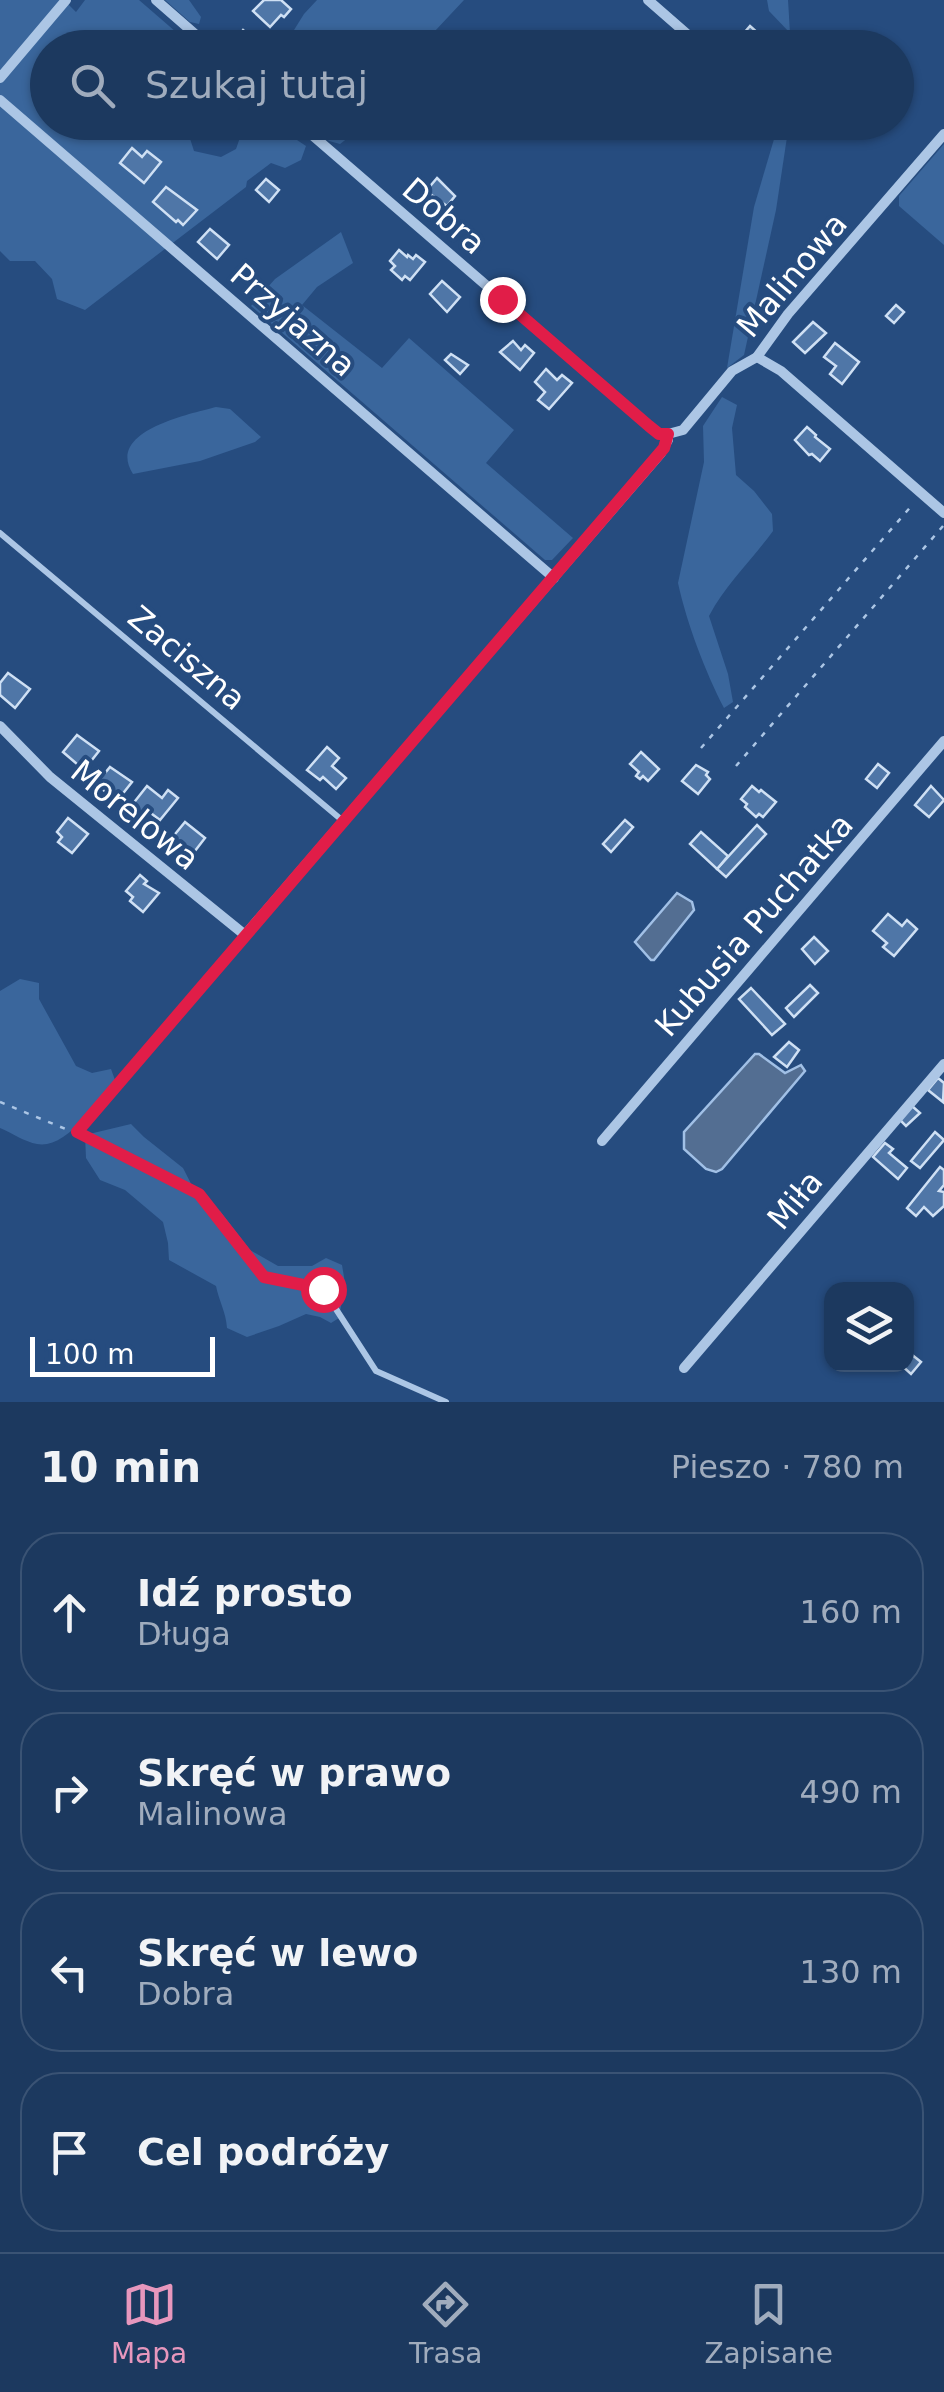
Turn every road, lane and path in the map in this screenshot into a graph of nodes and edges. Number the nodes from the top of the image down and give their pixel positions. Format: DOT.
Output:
graph roads {
  1 [pos="66,0"];
  2 [pos="156,0"];
  3 [pos="648,0"];
  4 [pos="41,30"];
  5 [pos="190,30"];
  6 [pos="682,30"];
  7 [pos="30,43"];
  8 [pos="0,78"];
  9 [pos="0,100"];
  10 [pos="30,126"];
  11 [pos="944,134"];
  12 [pos="46,140"];
  13 [pos="318,140"];
  14 [pos="757,357"];
  15 [pos="668,434"];
  16 [pos="922,494"];
  17 [pos="944,513"];
  18 [pos="944,525"];
  19 [pos="0,533"];
  20 [pos="554,578"];
  21 [pos="0,726"];
  22 [pos="944,741"];
  23 [pos="701,748"];
  24 [pos="736,766"];
  25 [pos="343,821"];
  26 [pos="245,935"];
  27 [pos="944,1064"];
  28 [pos="0,1102"];
  29 [pos="77,1132"];
  30 [pos="602,1141"];
  31 [pos="684,1368"];
  32 [pos="446,1402"];
  1 -- 4 [label="street"];
  2 -- 5 [label="street"];
  3 -- 6 [label="street"];
  7 -- 8 [label="street"];
  9 -- 10 [label="street, Przyjazna"];
  11 -- 14 [label="street, Malinowa"];
  12 -- 20 [label="street, Przyjazna"];
  13 -- 15 [label="street, Dobra"];
  14 -- 15 [label="street, Malinowa"];
  14 -- 16 [label="street"];
  15 -- 20 [label="street, Malinowa"];
  16 -- 17 [label="street"];
  16 -- 23 [label="path"];
  18 -- 24 [label="path"];
  19 -- 25 [label="lane, Zaciszna"];
  20 -- 25 [label="street, Malinowa"];
  21 -- 26 [label="street, Morelowa"];
  22 -- 30 [label="street, Kubusia Puchatka"];
  25 -- 26 [label="street, Malinowa"];
  26 -- 29 [label="path"];
  27 -- 31 [label="street, Miła"];
  28 -- 29 [label="path"];
  29 -- 32 [label="lane"];
}
